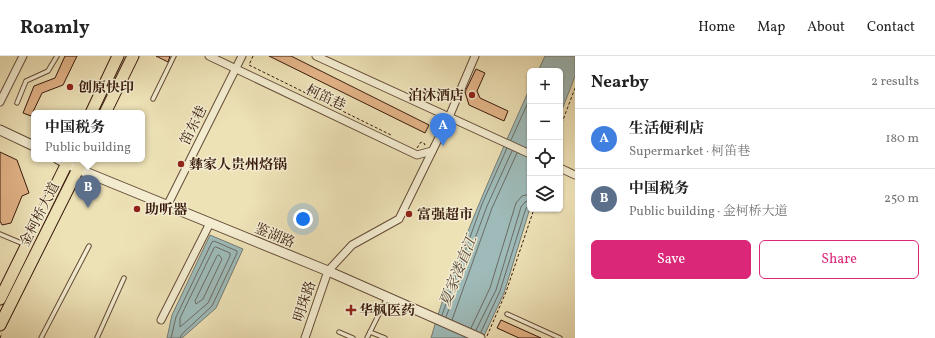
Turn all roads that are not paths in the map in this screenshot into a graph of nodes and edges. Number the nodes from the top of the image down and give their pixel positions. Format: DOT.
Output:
graph roads {
  1 [pos="23,56"];
  2 [pos="56,56"];
  3 [pos="118,56"];
  4 [pos="133,56"];
  5 [pos="174,56"];
  6 [pos="209,56"];
  7 [pos="242,56"];
  8 [pos="316,56"];
  9 [pos="475,56"];
  10 [pos="235,69"];
  11 [pos="154,100"];
  12 [pos="0,102"];
  13 [pos="17,104"];
  14 [pos="92,110"];
  15 [pos="106,110"];
  16 [pos="449,117"];
  17 [pos="0,130"];
  18 [pos="31,145"];
  19 [pos="432,151"];
  20 [pos="527,153"];
  21 [pos="65,162"];
  22 [pos="70,162"];
  23 [pos="80,164"];
  24 [pos="563,169"];
  25 [pos="575,175"];
  26 [pos="167,206"];
  27 [pos="210,223"];
  28 [pos="0,234"];
  29 [pos="27,245"];
  30 [pos="89,246"];
  31 [pos="328,271"];
  32 [pos="124,278"];
  33 [pos="386,298"];
  34 [pos="0,299"];
  35 [pos="507,314"];
  36 [pos="161,320"];
  37 [pos="0,325"];
  38 [pos="339,332"];
  39 [pos="370,332"];
  40 [pos="41,338"];
  41 [pos="97,338"];
  42 [pos="305,338"];
  43 [pos="353,338"];
  44 [pos="367,338"];
  45 [pos="384,338"];
  46 [pos="480,338"];
  47 [pos="560,338"];
  1 -- 12 [label="street"];
  2 -- 13 [label="lane"];
  3 -- 14 [label="main road"];
  4 -- 15 [label="main road"];
  5 -- 11 [label="lane"];
  6 -- 10 [label="street, 柯笛巷"];
  7 -- 10 [label="street, 笛东巷"];
  8 -- 16 [label="street"];
  9 -- 16 [label="street"];
  10 -- 19 [label="street, 柯笛巷"];
  10 -- 26 [label="street, 笛东巷"];
  16 -- 19 [label="street"];
  16 -- 20 [label="street"];
  17 -- 18 [label="street"];
  19 -- 31 [label="street"];
  21 -- 29 [label="main road, 金柯桥大道"];
  22 -- 23 [label="street, 鉴湖路"];
  23 -- 26 [label="street, 鉴湖路"];
  23 -- 37 [label="main road, 金柯桥大道"];
  24 -- 25 [label="street"];
  26 -- 27 [label="street, 鉴湖路"];
  27 -- 31 [label="street, 鉴湖路"];
  27 -- 36 [label="street"];
  28 -- 29 [label="lane"];
  29 -- 34 [label="main road, 金柯桥大道"];
  30 -- 40 [label="lane"];
  31 -- 33 [label="street, 鉴湖路"];
  31 -- 42 [label="street, 明珠路"];
  32 -- 41 [label="lane"];
  33 -- 39 [label="lane"];
  33 -- 46 [label="street, 鉴湖路"];
  35 -- 47 [label="lane"];
  38 -- 43 [label="lane"];
  39 -- 44 [label="lane"];
  39 -- 45 [label="lane"];
}
